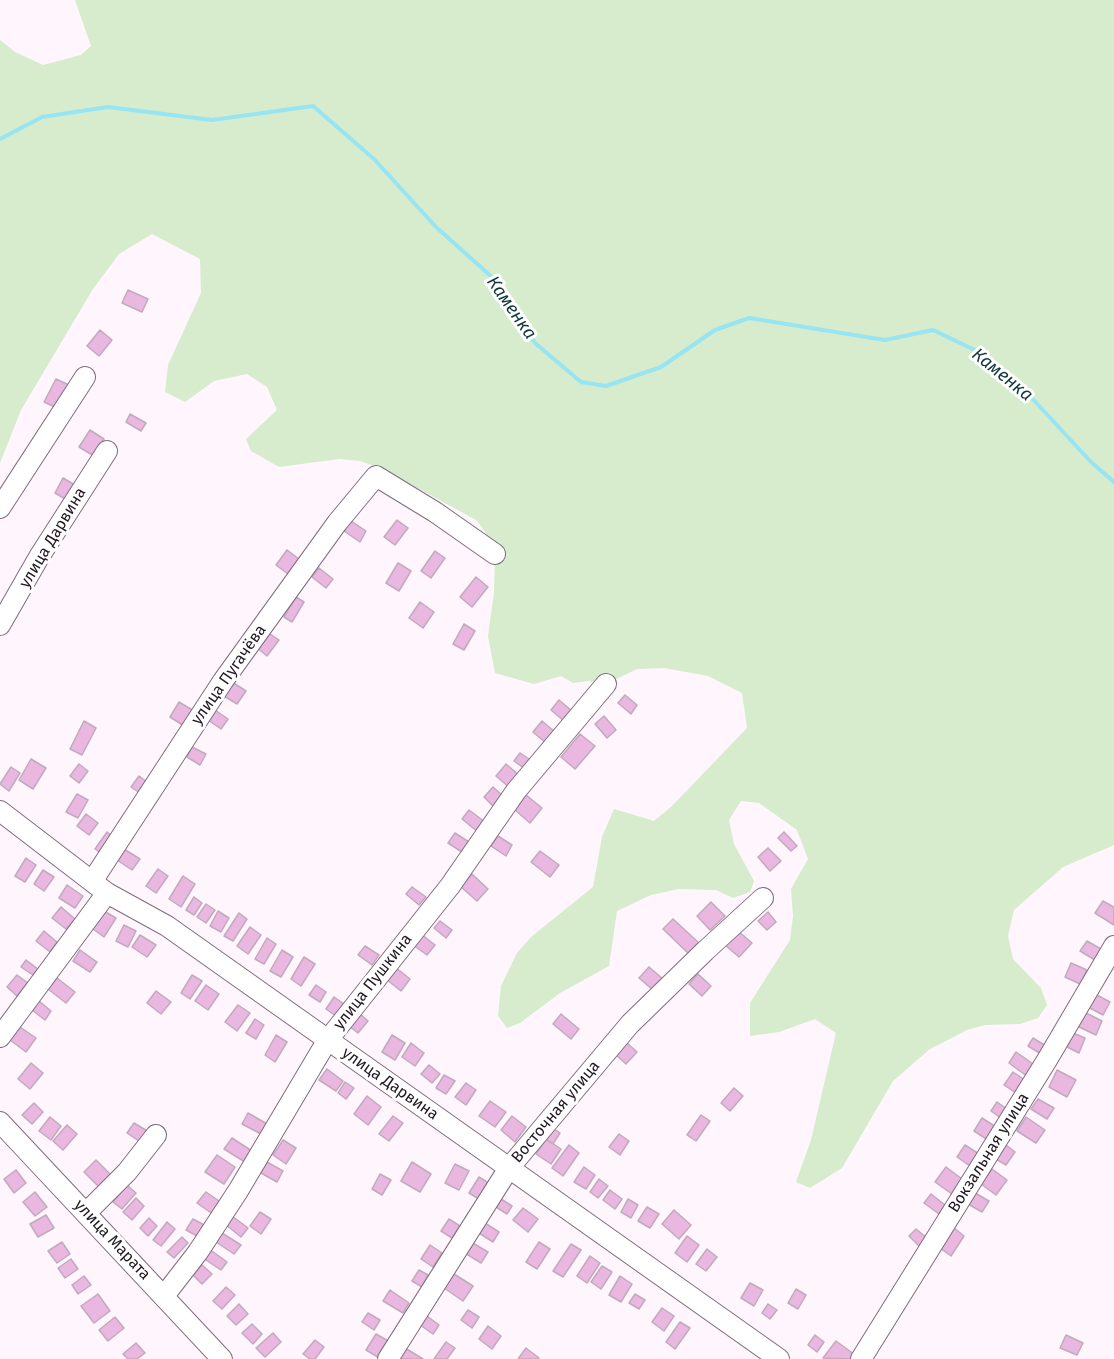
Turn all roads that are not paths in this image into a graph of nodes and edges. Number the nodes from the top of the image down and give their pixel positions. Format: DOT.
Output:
graph roads {
  1 [pos="85,377"];
  2 [pos="107,451"];
  3 [pos="0,508"];
  4 [pos="495,554"];
  5 [pos="0,625"];
  6 [pos="606,684"];
  7 [pos="0,811"];
  8 [pos="100,886"];
  9 [pos="763,898"];
  10 [pos="1114,946"];
  11 [pos="0,1037"];
  12 [pos="327,1041"];
  13 [pos="0,1122"];
  14 [pos="156,1135"];
  15 [pos="509,1168"];
  16 [pos="86,1213"];
  17 [pos="164,1296"];
  18 [pos="222,1359"];
  19 [pos="388,1359"];
  20 [pos="779,1359"];
  21 [pos="861,1359"];
  1 -- 3 [label="street"];
  2 -- 5 [label="street, улица Дарвина"];
  4 -- 8 [label="street, улица Пугачёва"];
  6 -- 12 [label="street, улица Пушкина"];
  7 -- 8 [label="street, улица Дарвина"];
  8 -- 11 [label="street, улица Пугачёва"];
  8 -- 12 [label="street, улица Дарвина"];
  9 -- 15 [label="street, Восточная улица"];
  10 -- 21 [label="street, Вокзальная улица"];
  12 -- 15 [label="street, улица Дарвина"];
  12 -- 17 [label="street, улица Пушкина"];
  13 -- 16 [label="street, улица Марата"];
  14 -- 16 [label="street"];
  15 -- 19 [label="street, Восточная улица"];
  15 -- 20 [label="street, улица Дарвина"];
  16 -- 17 [label="street, улица Марата"];
  17 -- 18 [label="street, улица Марата"];
}
